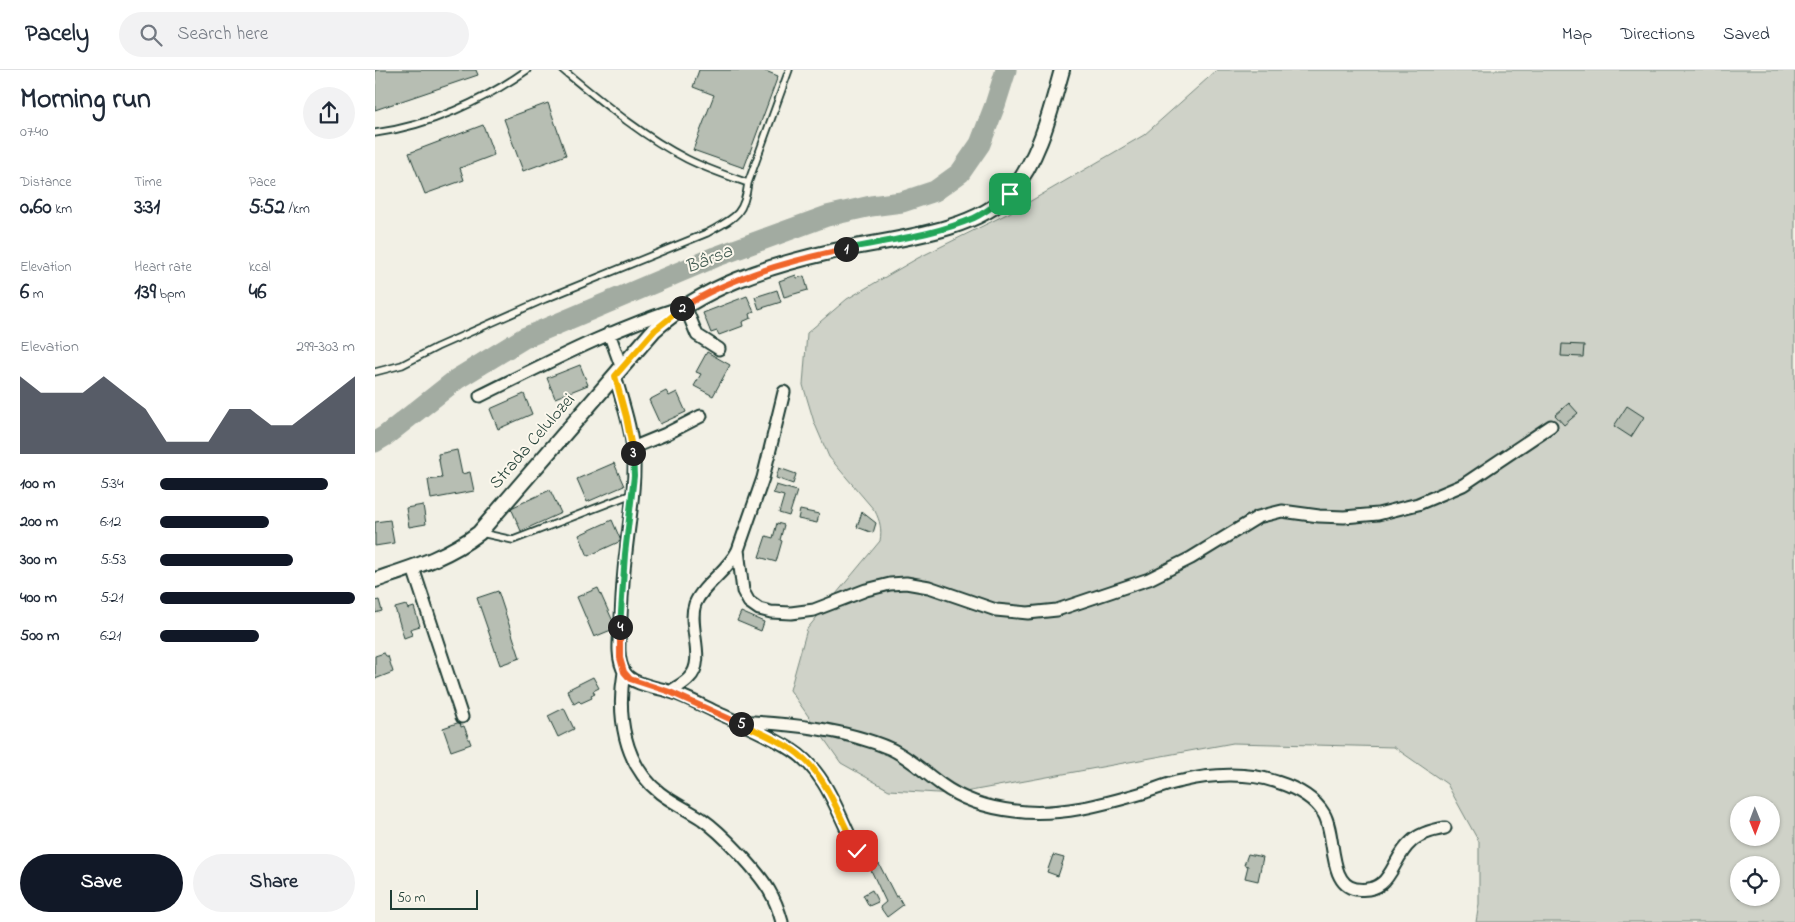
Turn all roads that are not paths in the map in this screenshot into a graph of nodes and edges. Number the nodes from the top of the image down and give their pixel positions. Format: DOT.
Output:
graph roads {
  1 [pos="527,70"];
  2 [pos="563,70"];
  3 [pos="789,70"];
  4 [pos="1062,70"];
  5 [pos="375,133"];
  6 [pos="748,183"];
  7 [pos="685,306"];
  8 [pos="609,333"];
  9 [pos="719,349"];
  10 [pos="375,372"];
  11 [pos="619,373"];
  12 [pos="785,392"];
  13 [pos="480,396"];
  14 [pos="701,416"];
  15 [pos="1551,426"];
  16 [pos="633,448"];
  17 [pos="632,494"];
  18 [pos="479,533"];
  19 [pos="738,550"];
  20 [pos="413,568"];
  21 [pos="375,580"];
  22 [pos="624,672"];
  23 [pos="670,692"];
  24 [pos="462,717"];
  25 [pos="736,721"];
  26 [pos="1445,828"];
  27 [pos="857,851"];
  28 [pos="782,922"];
  1 -- 5 [label="lane"];
  2 -- 6 [label="lane"];
  3 -- 6 [label="lane"];
  4 -- 7 [label="street, Strada Celulozei"];
  6 -- 10 [label="lane"];
  7 -- 8 [label="street, Strada Celulozei"];
  7 -- 9 [label="street"];
  7 -- 11 [label="street, Strada Celulozei"];
  8 -- 11 [label="street"];
  8 -- 13 [label="street, Strada Celulozei"];
  11 -- 16 [label="street"];
  11 -- 18 [label="street, Strada Celulozei"];
  12 -- 19 [label="street"];
  14 -- 16 [label="street"];
  15 -- 19 [label="street"];
  16 -- 17 [label="street"];
  17 -- 18 [label="lane"];
  17 -- 22 [label="street"];
  18 -- 20 [label="street, Strada Celulozei"];
  19 -- 23 [label="street"];
  20 -- 21 [label="street, Strada Celulozei"];
  20 -- 24 [label="street"];
  22 -- 23 [label="street"];
  22 -- 28 [label="street"];
  23 -- 25 [label="street"];
  25 -- 26 [label="street"];
  25 -- 27 [label="street"];
}
